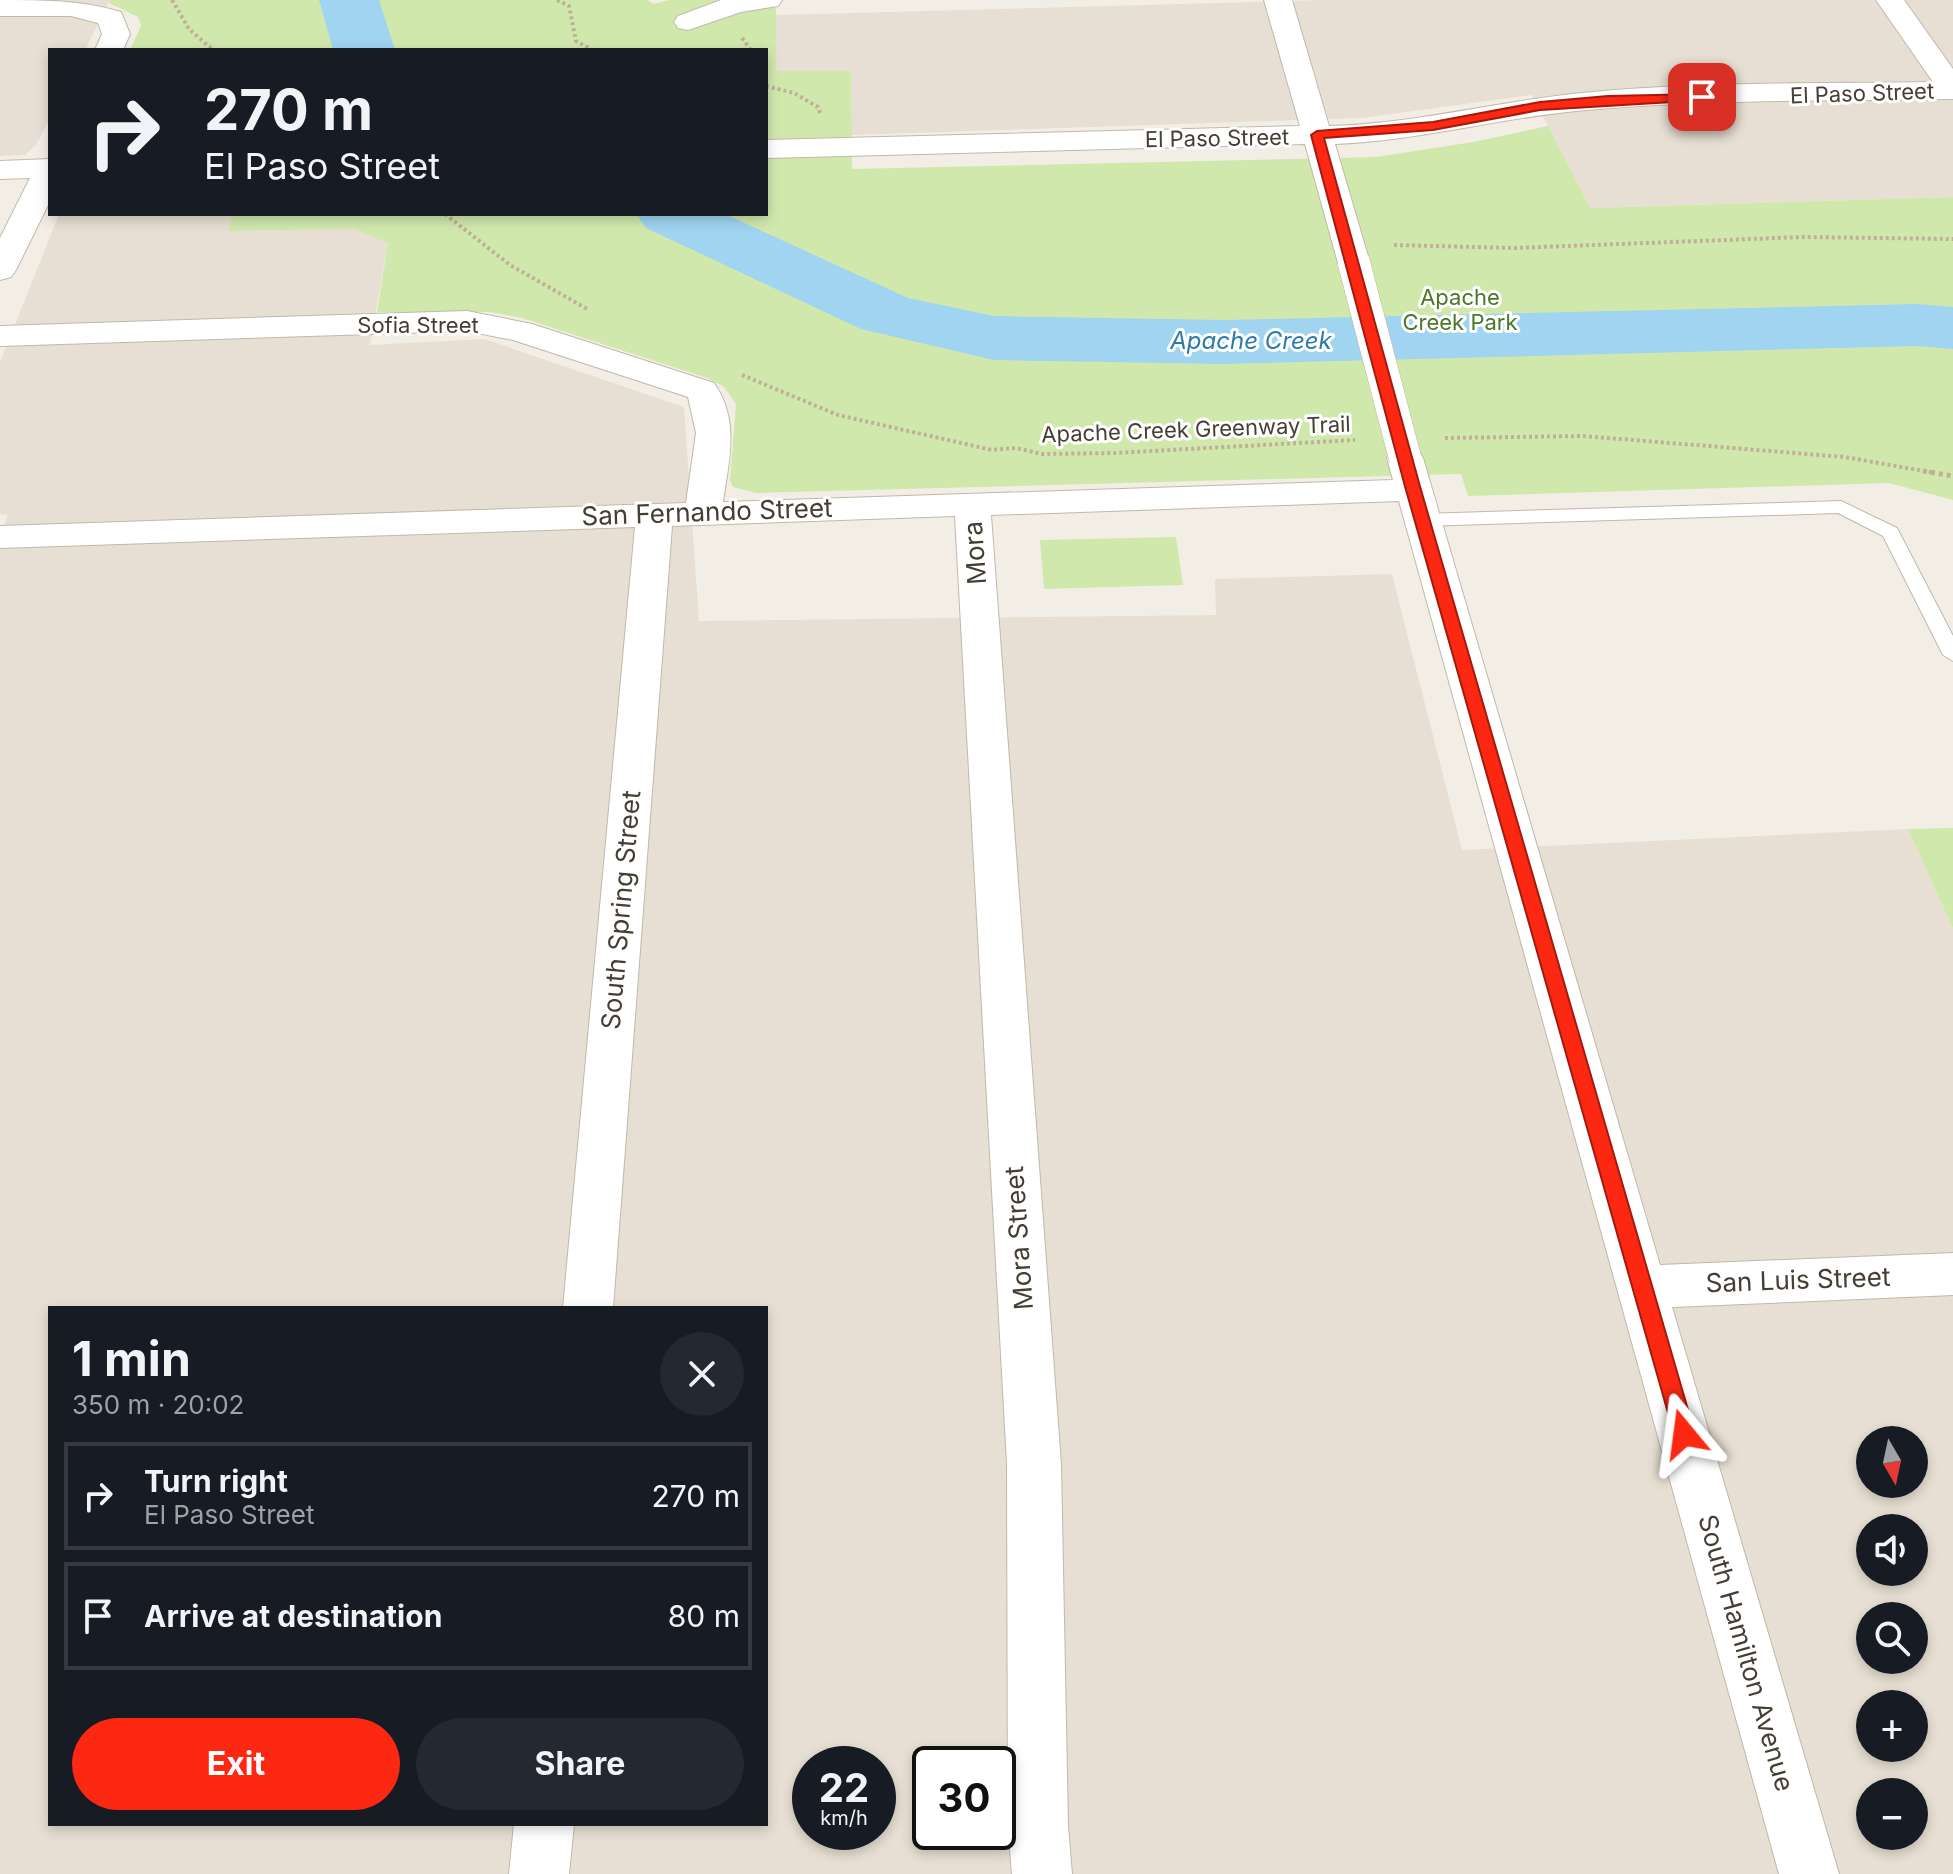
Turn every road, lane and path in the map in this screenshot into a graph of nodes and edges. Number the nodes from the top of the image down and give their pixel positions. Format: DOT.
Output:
graph roads {
  1 [pos="172,0"];
  2 [pos="557,0"];
  3 [pos="768,0"];
  4 [pos="1278,0"];
  5 [pos="1890,0"];
  6 [pos="0,8"];
  7 [pos="688,22"];
  8 [pos="110,48"];
  9 [pos="211,48"];
  10 [pos="588,48"];
  11 [pos="768,86"];
  12 [pos="1953,90"];
  13 [pos="823,120"];
  14 [pos="1317,135"];
  15 [pos="768,149"];
  16 [pos="48,168"];
  17 [pos="0,170"];
  18 [pos="48,172"];
  19 [pos="448,216"];
  20 [pos="1953,239"];
  21 [pos="1352,254"];
  22 [pos="0,270"];
  23 [pos="589,310"];
  24 [pos="0,336"];
  25 [pos="736,373"];
  26 [pos="1358,440"];
  27 [pos="1420,476"];
  28 [pos="1953,476"];
  29 [pos="972,503"];
  30 [pos="703,511"];
  31 [pos="655,513"];
  32 [pos="0,537"];
  33 [pos="978,603"];
  34 [pos="1953,655"];
  35 [pos="1953,1274"];
  36 [pos="1643,1287"];
  37 [pos="588,1306"];
  38 [pos="544,1826"];
  39 [pos="539,1874"];
  40 [pos="1042,1874"];
  41 [pos="1809,1874"];
  1 -- 9 [label="path"];
  2 -- 10 [label="path"];
  3 -- 7 [label="street"];
  4 -- 14 [label="street, South Hamilton Avenue"];
  5 -- 12 [label="street"];
  6 -- 8 [label="street"];
  11 -- 13 [label="path"];
  12 -- 14 [label="street, El Paso Street"];
  14 -- 15 [label="street, El Paso Street"];
  14 -- 21 [label="street, South Hamilton Avenue"];
  16 -- 17 [label="street"];
  18 -- 22 [label="street"];
  19 -- 23 [label="path"];
  20 -- 21 [label="path"];
  21 -- 27 [label="street, South Hamilton Avenue, bridge"];
  24 -- 30 [label="street, Sofia Street"];
  25 -- 26 [label="path, Apache Creek Greenway Trail"];
  27 -- 28 [label="path"];
  27 -- 29 [label="street, San Fernando Street"];
  27 -- 34 [label="lane"];
  27 -- 36 [label="street, South Hamilton Avenue"];
  29 -- 30 [label="street, San Fernando Street"];
  29 -- 33 [label="street, Mora"];
  30 -- 31 [label="street, San Fernando Street"];
  31 -- 32 [label="street, San Fernando Street"];
  31 -- 37 [label="street, South Spring Street"];
  33 -- 40 [label="street, Mora Street"];
  35 -- 36 [label="street, San Luis Street"];
  36 -- 41 [label="street, South Hamilton Avenue"];
  38 -- 39 [label="street"];
}
